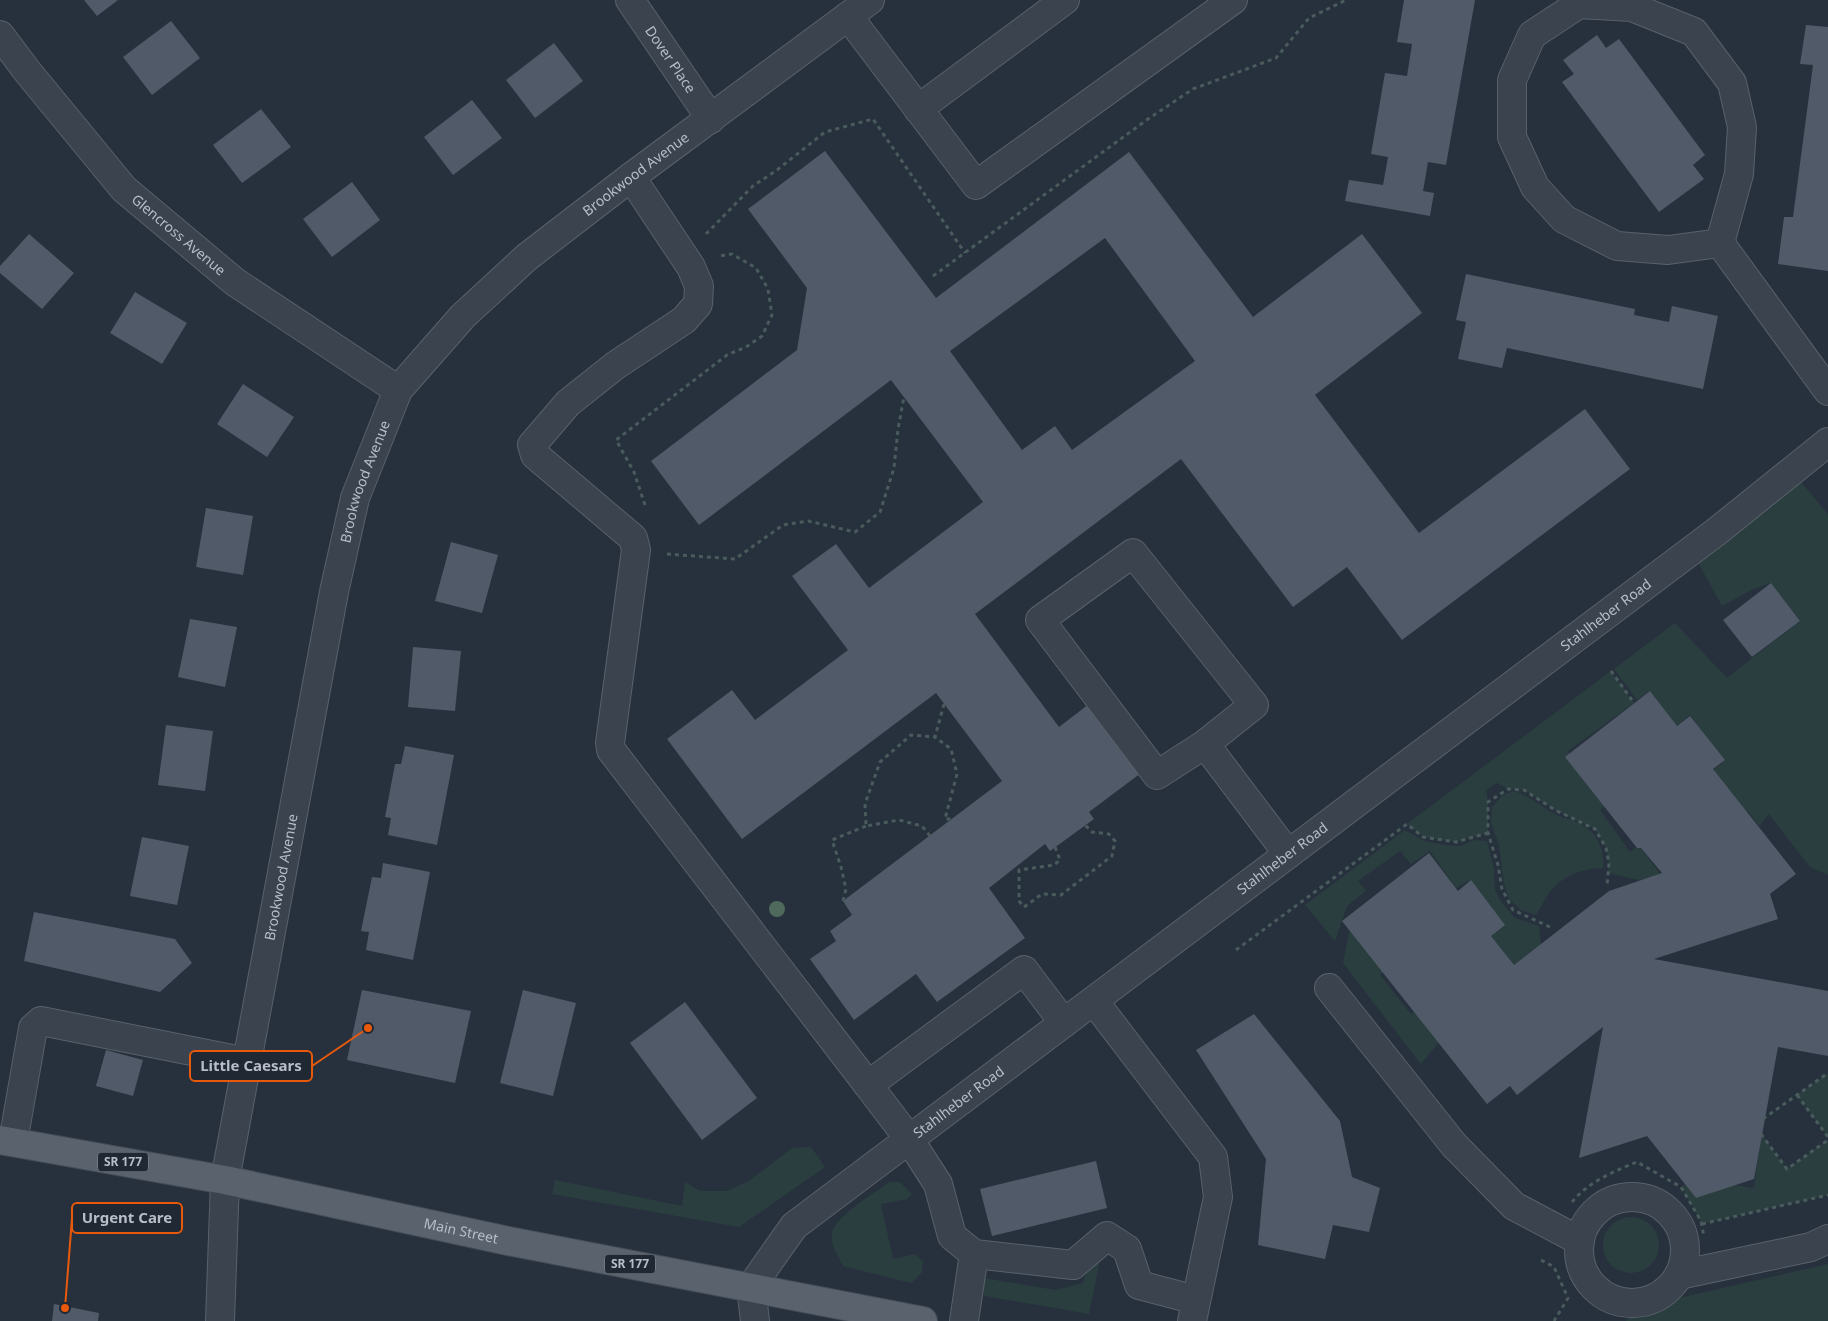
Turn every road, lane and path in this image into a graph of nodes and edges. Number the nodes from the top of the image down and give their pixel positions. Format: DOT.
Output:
graph roads {
  1 [pos="630,0"];
  2 [pos="870,0"];
  3 [pos="1065,0"];
  4 [pos="1233,0"];
  5 [pos="1346,0"];
  6 [pos="848,16"];
  7 [pos="0,35"];
  8 [pos="918,109"];
  9 [pos="711,119"];
  10 [pos="631,177"];
  11 [pos="705,235"];
  12 [pos="1720,242"];
  13 [pos="965,253"];
  14 [pos="715,256"];
  15 [pos="933,276"];
  16 [pos="398,390"];
  17 [pos="1828,391"];
  18 [pos="904,398"];
  19 [pos="1828,442"];
  20 [pos="645,508"];
  21 [pos="662,553"];
  22 [pos="1611,671"];
  23 [pos="1634,703"];
  24 [pos="944,704"];
  25 [pos="935,737"];
  26 [pos="1205,744"];
  27 [pos="952,819"];
  28 [pos="1085,825"];
  29 [pos="866,826"];
  30 [pos="1488,833"];
  31 [pos="930,836"];
  32 [pos="1055,847"];
  33 [pos="1288,854"];
  34 [pos="1607,886"];
  35 [pos="844,901"];
  36 [pos="1550,927"];
  37 [pos="1236,950"];
  38 [pos="1329,988"];
  39 [pos="1094,1001"];
  40 [pos="1064,1023"];
  41 [pos="247,1062"];
  42 [pos="1828,1072"];
  43 [pos="868,1085"];
  44 [pos="1797,1095"];
  45 [pos="1763,1119"];
  46 [pos="1761,1134"];
  47 [pos="1828,1139"];
  48 [pos="909,1140"];
  49 [pos="6,1141"];
  50 [pos="225,1180"];
  51 [pos="1828,1196"];
  52 [pos="1571,1203"];
  53 [pos="1702,1224"];
  54 [pos="1828,1239"];
  55 [pos="1580,1241"];
  56 [pos="1705,1242"];
  57 [pos="974,1254"];
  58 [pos="1541,1260"];
  59 [pos="1679,1275"];
  60 [pos="751,1287"];
  61 [pos="1194,1311"];
  62 [pos="1615,1311"];
  63 [pos="220,1321"];
  64 [pos="755,1321"];
  65 [pos="923,1321"];
  66 [pos="964,1321"];
  67 [pos="1554,1321"];
  1 -- 9 [label="street, Dover Place"];
  2 -- 6 [label="street, Brookwood Avenue"];
  3 -- 8 [label="street"];
  4 -- 8 [label="street"];
  5 -- 13 [label="path"];
  6 -- 8 [label="street"];
  6 -- 9 [label="street, Brookwood Avenue"];
  7 -- 16 [label="street, Glencross Avenue"];
  9 -- 10 [label="street, Brookwood Avenue"];
  10 -- 16 [label="street, Brookwood Avenue"];
  10 -- 43 [label="street"];
  11 -- 13 [label="path"];
  12 -- 12 [label="street"];
  12 -- 17 [label="street"];
  13 -- 15 [label="path"];
  14 -- 20 [label="path"];
  16 -- 41 [label="street, Brookwood Avenue"];
  18 -- 21 [label="path"];
  19 -- 33 [label="street, Stahlheber Road"];
  22 -- 23 [label="path"];
  24 -- 25 [label="path"];
  25 -- 27 [label="path"];
  25 -- 29 [label="path"];
  26 -- 26 [label="street"];
  26 -- 33 [label="street"];
  28 -- 32 [label="path"];
  29 -- 31 [label="path"];
  29 -- 35 [label="path"];
  30 -- 34 [label="path"];
  30 -- 36 [label="path"];
  30 -- 37 [label="path"];
  33 -- 39 [label="street, Stahlheber Road"];
  38 -- 55 [label="street"];
  39 -- 40 [label="street, Stahlheber Road"];
  39 -- 61 [label="street"];
  40 -- 43 [label="street"];
  40 -- 48 [label="street, Stahlheber Road"];
  41 -- 49 [label="street"];
  41 -- 50 [label="street, Brookwood Avenue"];
  42 -- 44 [label="path"];
  43 -- 48 [label="street"];
  44 -- 45 [label="path"];
  44 -- 47 [label="path"];
  46 -- 47 [label="path"];
  48 -- 57 [label="street"];
  48 -- 60 [label="street, Stahlheber Road"];
  49 -- 50 [label="main road, Main Street / SR 177"];
  50 -- 60 [label="main road, Main Street / SR 177"];
  50 -- 63 [label="street, Brookwood Avenue"];
  51 -- 53 [label="path"];
  52 -- 53 [label="path"];
  53 -- 56 [label="path"];
  54 -- 59 [label="street"];
  55 -- 59 [label="street"];
  55 -- 62 [label="street"];
  57 -- 61 [label="street"];
  57 -- 66 [label="street"];
  58 -- 67 [label="path"];
  59 -- 62 [label="street"];
  60 -- 64 [label="street"];
  60 -- 65 [label="main road, Main Street / SR 177"];
}
